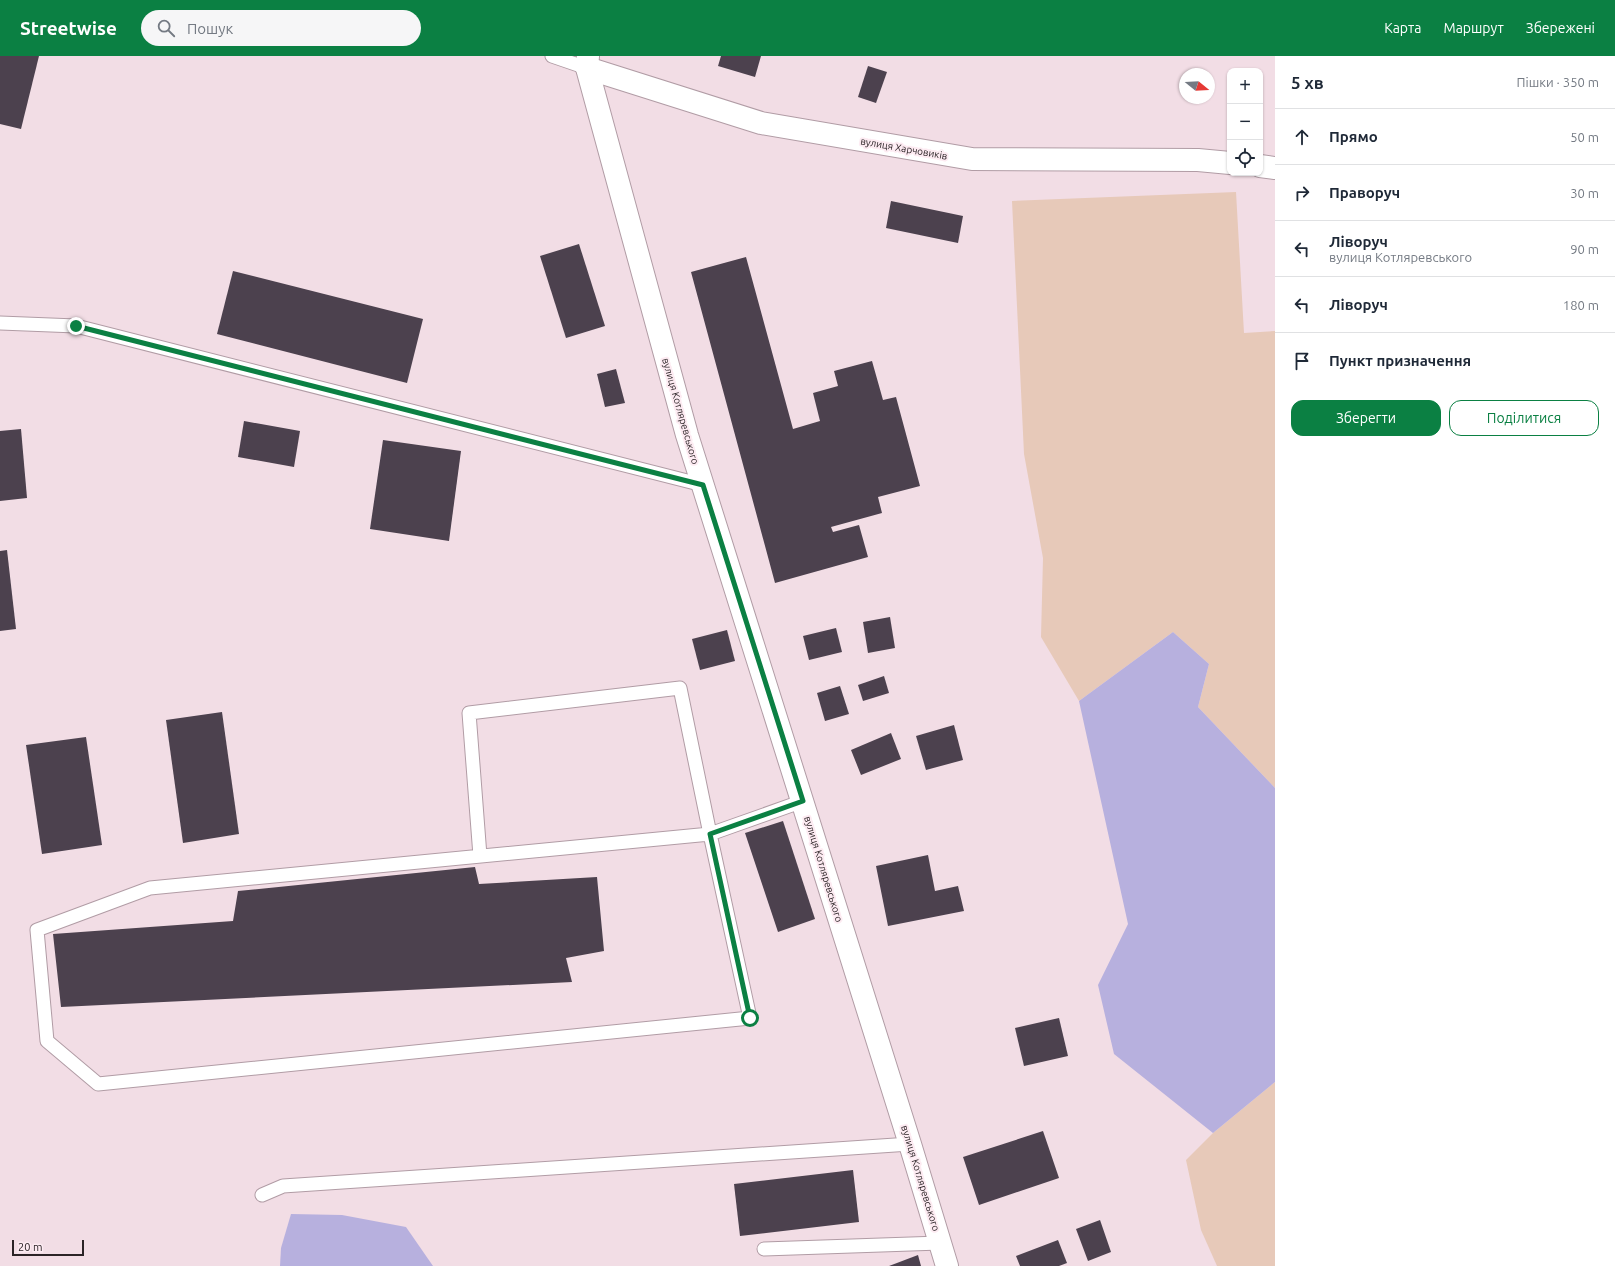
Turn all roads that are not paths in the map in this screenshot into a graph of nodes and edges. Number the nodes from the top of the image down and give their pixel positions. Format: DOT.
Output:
graph roads {
  1 [pos="552,56"];
  2 [pos="587,62"];
  3 [pos="1227,163"];
  4 [pos="1263,166"];
  5 [pos="1275,168"];
  6 [pos="0,323"];
  7 [pos="703,485"];
  8 [pos="803,801"];
  9 [pos="710,834"];
  10 [pos="480,856"];
  11 [pos="910,1144"];
  12 [pos="262,1195"];
  13 [pos="940,1243"];
  14 [pos="764,1249"];
  15 [pos="947,1266"];
  1 -- 2 [label="lane"];
  2 -- 3 [label="street, вулиця Харчовиків"];
  2 -- 7 [label="street, вулиця Котляревського"];
  4 -- 5 [label="street"];
  6 -- 7 [label="lane"];
  7 -- 8 [label="street, вулиця Котляревського"];
  8 -- 9 [label="lane"];
  8 -- 11 [label="street, вулиця Котляревського"];
  9 -- 10 [label="lane"];
  9 -- 10 [label="lane"];
  9 -- 10 [label="lane"];
  11 -- 12 [label="lane"];
  11 -- 13 [label="street, вулиця Котляревського"];
  13 -- 14 [label="lane"];
  13 -- 15 [label="street, вулиця Котляревського"];
}
